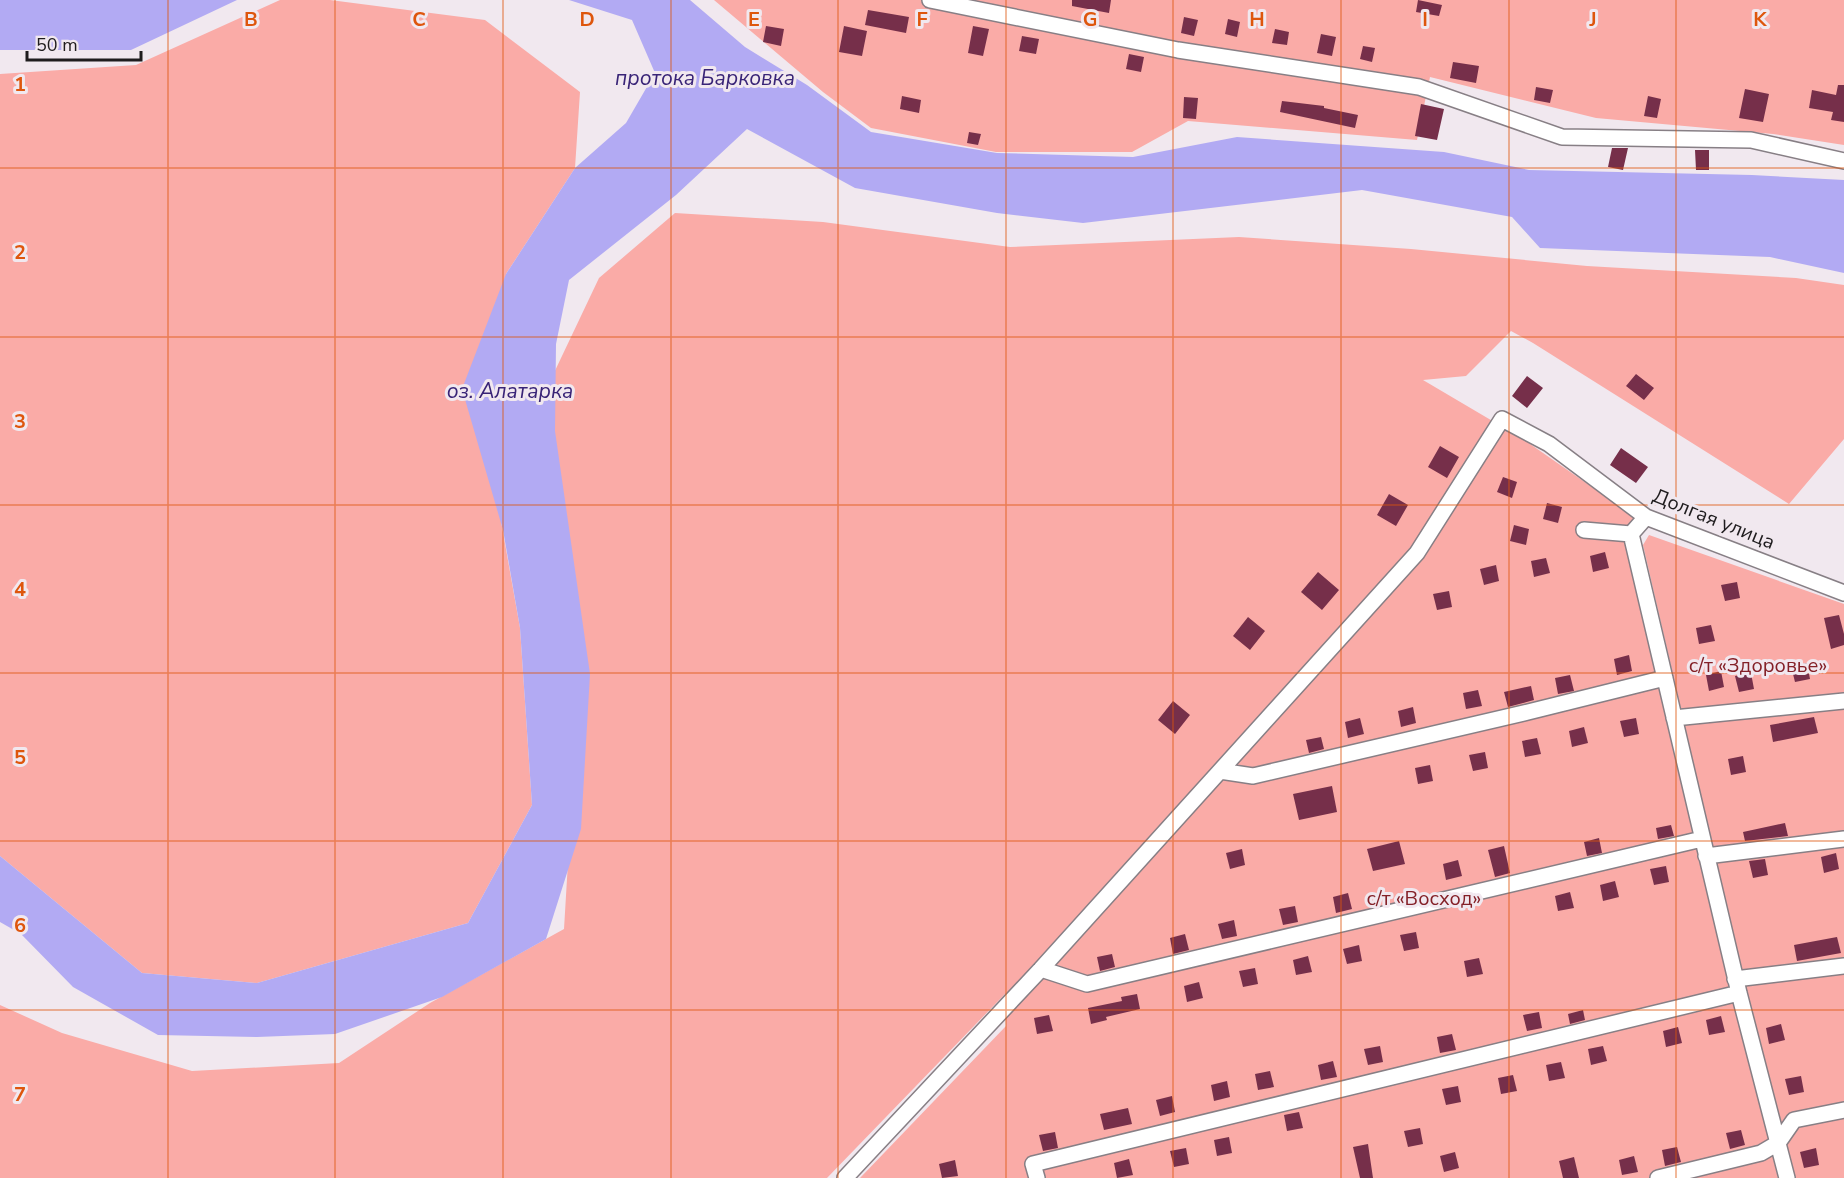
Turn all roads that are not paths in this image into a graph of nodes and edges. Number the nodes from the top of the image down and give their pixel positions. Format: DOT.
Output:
graph roads {
  1 [pos="930,0"];
  2 [pos="1844,161"];
  3 [pos="1646,517"];
  4 [pos="1584,530"];
  5 [pos="1631,534"];
  6 [pos="1844,593"];
  7 [pos="1665,678"];
  8 [pos="1844,700"];
  9 [pos="1674,718"];
  10 [pos="1220,771"];
  11 [pos="1702,839"];
  12 [pos="1844,839"];
  13 [pos="1706,856"];
  14 [pos="1844,966"];
  15 [pos="1041,969"];
  16 [pos="1737,986"];
  17 [pos="1844,1110"];
  18 [pos="1778,1143"];
  19 [pos="844,1178"];
  20 [pos="1037,1178"];
  21 [pos="1658,1178"];
  22 [pos="1787,1178"];
  1 -- 2 [label="street"];
  3 -- 5 [label="street"];
  3 -- 6 [label="street, Долгая улица"];
  3 -- 10 [label="street, Долгая улица"];
  4 -- 5 [label="street"];
  5 -- 7 [label="street"];
  7 -- 9 [label="street"];
  7 -- 10 [label="street"];
  8 -- 9 [label="street"];
  9 -- 11 [label="street"];
  10 -- 15 [label="street"];
  11 -- 13 [label="street"];
  11 -- 15 [label="street"];
  12 -- 13 [label="street"];
  13 -- 16 [label="street"];
  14 -- 16 [label="street"];
  15 -- 19 [label="street"];
  16 -- 18 [label="street"];
  16 -- 20 [label="street"];
  17 -- 18 [label="street"];
  18 -- 21 [label="street"];
  18 -- 22 [label="street"];
}
